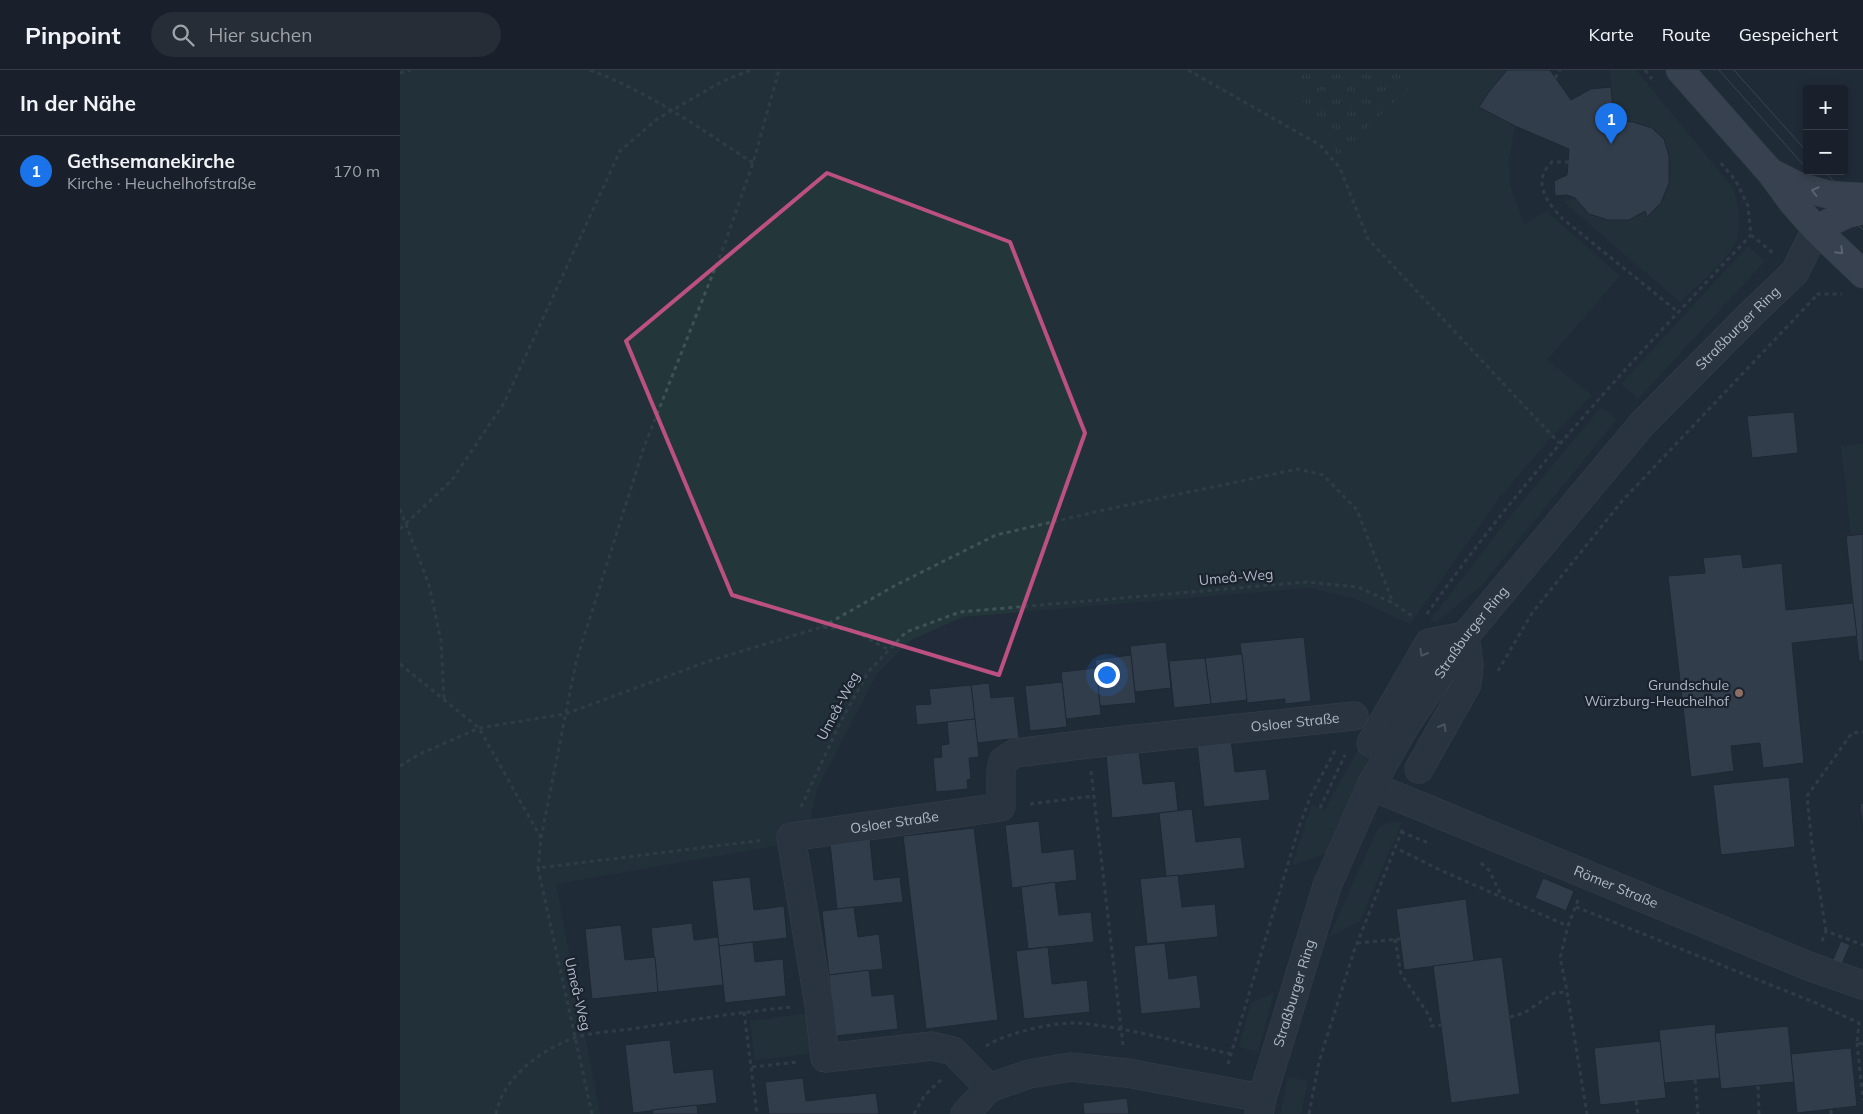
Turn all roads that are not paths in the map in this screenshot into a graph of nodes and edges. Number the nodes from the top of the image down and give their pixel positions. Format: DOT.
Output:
graph roads {
  1 [pos="1680,70"];
  2 [pos="1770,173"];
  3 [pos="1863,197"];
  4 [pos="1863,210"];
  5 [pos="1816,230"];
  6 [pos="1863,274"];
  7 [pos="1465,636"];
  8 [pos="1354,716"];
  9 [pos="1359,746"];
  10 [pos="1419,769"];
  11 [pos="1371,786"];
  12 [pos="1863,985"];
  13 [pos="990,1088"];
  14 [pos="1260,1106"];
  15 [pos="965,1114"];
  1 -- 2 [label="main road"];
  3 -- 2 [label="main road, one-way"];
  2 -- 5 [label="main road"];
  4 -- 5 [label="main road"];
  5 -- 6 [label="main road, one-way"];
  5 -- 7 [label="street, Straßburger Ring"];
  7 -- 9 [label="street, one-way"];
  10 -- 7 [label="street, one-way"];
  7 -- 11 [label="street, Straßburger Ring"];
  8 -- 13 [label="street, Osloer Straße"];
  11 -- 12 [label="street, Römer Straße"];
  11 -- 14 [label="street, Straßburger Ring"];
  13 -- 14 [label="street"];
  13 -- 15 [label="street"];
}
